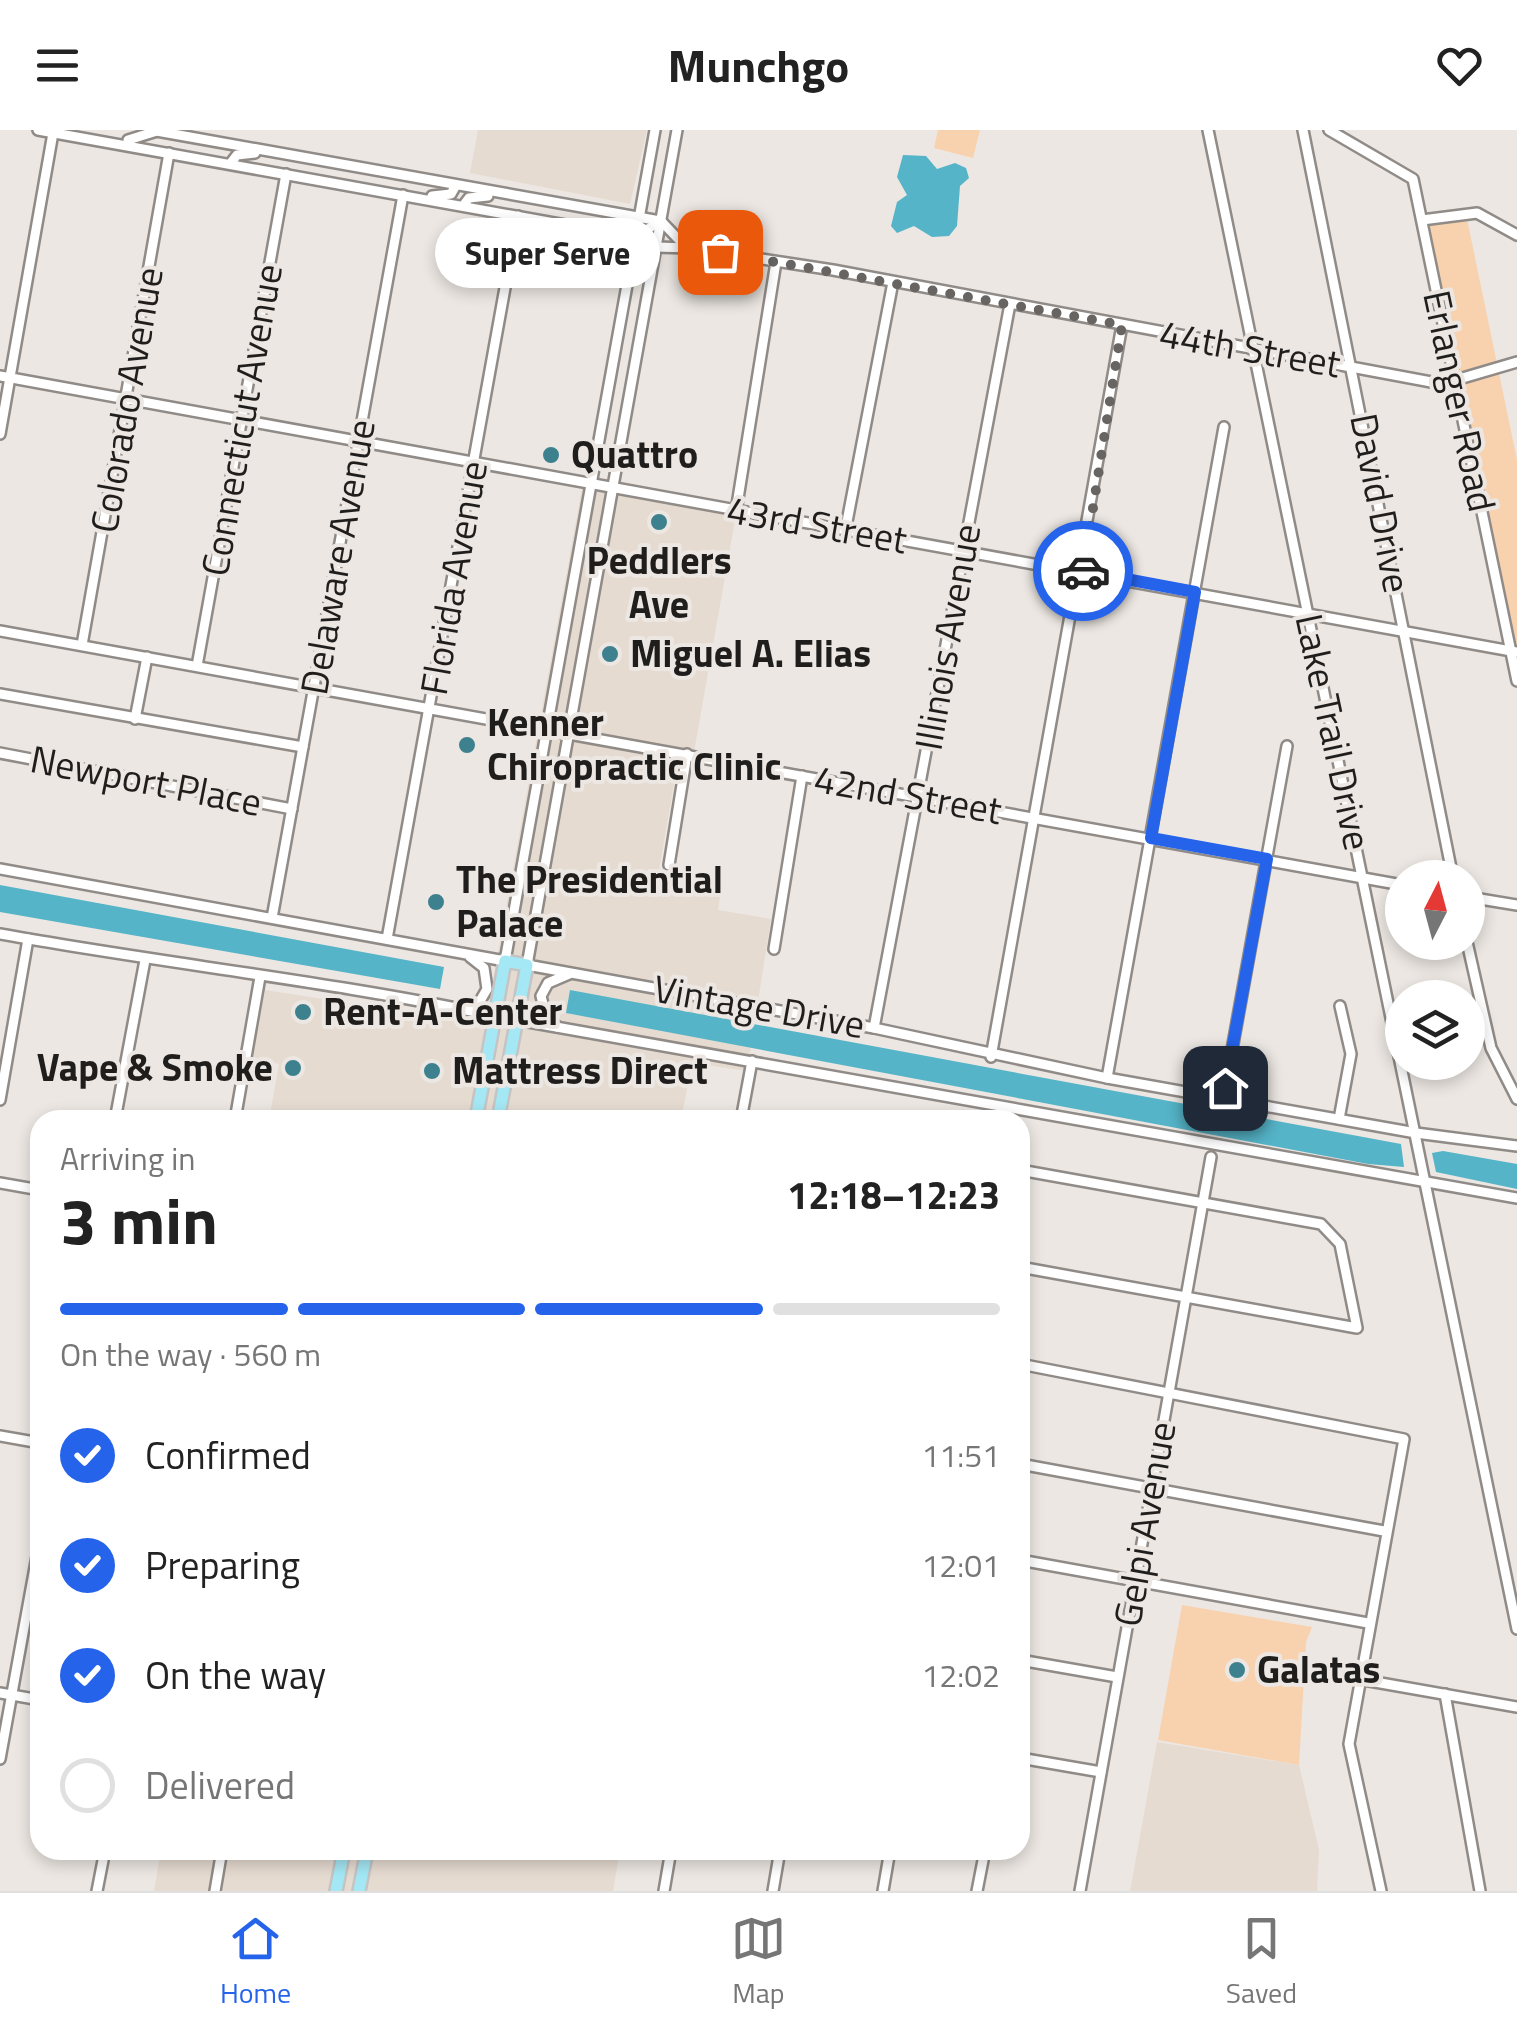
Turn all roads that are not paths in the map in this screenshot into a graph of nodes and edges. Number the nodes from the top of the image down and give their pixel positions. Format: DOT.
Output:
graph roads {
  1 [pos="38,130"];
  2 [pos="155,130"];
  3 [pos="656,130"];
  4 [pos="677,130"];
  5 [pos="1208,130"];
  6 [pos="1303,130"];
  7 [pos="1328,130"];
  8 [pos="53,132"];
  9 [pos="84,138"];
  10 [pos="169,154"];
  11 [pos="282,154"];
  12 [pos="230,164"];
  13 [pos="286,174"];
  14 [pos="456,185"];
  15 [pos="407,196"];
  16 [pos="516,196"];
  17 [pos="462,206"];
  18 [pos="605,212"];
  19 [pos="518,216"];
  20 [pos="639,218"];
  21 [pos="1422,220"];
  22 [pos="660,221"];
  23 [pos="568,225"];
  24 [pos="648,231"];
  25 [pos="1517,235"];
  26 [pos="636,236"];
  27 [pos="656,247"];
  28 [pos="691,248"];
  29 [pos="776,262"];
  30 [pos="893,282"];
  31 [pos="1010,304"];
  32 [pos="1122,325"];
  33 [pos="1254,349"];
  34 [pos="1517,362"];
  35 [pos="1353,368"];
  36 [pos="5,377"];
  37 [pos="1454,384"];
  38 [pos="128,402"];
  39 [pos="242,422"];
  40 [pos="1224,427"];
  41 [pos="0,434"];
  42 [pos="358,442"];
  43 [pos="476,463"];
  44 [pos="590,484"];
  45 [pos="612,489"];
  46 [pos="736,511"];
  47 [pos="845,532"];
  48 [pos="963,550"];
  49 [pos="1081,571"];
  50 [pos="1195,592"];
  51 [pos="1309,613"];
  52 [pos="0,630"];
  53 [pos="1404,630"];
  54 [pos="82,646"];
  55 [pos="1514,651"];
  56 [pos="147,657"];
  57 [pos="197,666"];
  58 [pos="1517,681"];
  59 [pos="314,688"];
  60 [pos="0,694"];
  61 [pos="430,710"];
  62 [pos="135,719"];
  63 [pos="546,732"];
  64 [pos="568,736"];
  65 [pos="1287,746"];
  66 [pos="303,747"];
  67 [pos="0,753"];
  68 [pos="688,754"];
  69 [pos="802,776"];
  70 [pos="918,798"];
  71 [pos="292,809"];
  72 [pos="1034,818"];
  73 [pos="1151,838"];
  74 [pos="1267,859"];
  75 [pos="1449,860"];
  76 [pos="669,865"];
  77 [pos="0,869"];
  78 [pos="1362,877"];
  79 [pos="1385,881"];
  80 [pos="1485,900"];
  81 [pos="1517,905"];
  82 [pos="272,918"];
  83 [pos="0,934"];
  84 [pos="387,939"];
  85 [pos="28,940"];
  86 [pos="774,949"];
  87 [pos="460,952"];
  88 [pos="144,960"];
  89 [pos="1471,960"];
  90 [pos="505,961"];
  91 [pos="527,965"];
  92 [pos="572,973"];
  93 [pos="260,977"];
  94 [pos="1340,1006"];
  95 [pos="458,1008"];
  96 [pos="494,1016"];
  97 [pos="516,1020"];
  98 [pos="558,1027"];
  99 [pos="874,1028"];
  100 [pos="991,1057"];
  101 [pos="752,1061"];
  102 [pos="1107,1078"];
  103 [pos="1223,1099"];
  104 [pos="1517,1099"];
  105 [pos="0,1100"];
  106 [pos="118,1110"];
  107 [pos="237,1110"];
  108 [pos="478,1110"];
  109 [pos="500,1110"];
  110 [pos="743,1110"];
  111 [pos="1022,1110"];
  112 [pos="1030,1111"];
  113 [pos="1339,1119"];
  114 [pos="1416,1133"];
  115 [pos="1517,1146"];
  116 [pos="1211,1158"];
  117 [pos="1030,1172"];
  118 [pos="0,1183"];
  119 [pos="1425,1183"];
  120 [pos="30,1188"];
  121 [pos="1517,1198"];
  122 [pos="1204,1202"];
  123 [pos="1030,1269"];
  124 [pos="1186,1299"];
  125 [pos="1030,1366"];
  126 [pos="1170,1393"];
  127 [pos="0,1436"];
  128 [pos="30,1442"];
  129 [pos="1030,1466"];
  130 [pos="1153,1486"];
  131 [pos="1384,1531"];
  132 [pos="1030,1562"];
  133 [pos="1134,1582"];
  134 [pos="30,1585"];
  135 [pos="1368,1624"];
  136 [pos="1517,1629"];
  137 [pos="1030,1662"];
  138 [pos="1117,1677"];
  139 [pos="1358,1679"];
  140 [pos="6,1694"];
  141 [pos="1445,1694"];
  142 [pos="1517,1707"];
  143 [pos="0,1759"];
  144 [pos="1030,1760"];
  145 [pos="1100,1772"];
  146 [pos="103,1860"];
  147 [pos="220,1860"];
  148 [pos="342,1860"];
  149 [pos="364,1860"];
  150 [pos="669,1860"];
  151 [pos="779,1860"];
  152 [pos="888,1860"];
  153 [pos="982,1860"];
  154 [pos="97,1891"];
  155 [pos="215,1891"];
  156 [pos="336,1891"];
  157 [pos="360,1891"];
  158 [pos="664,1891"];
  159 [pos="774,1891"];
  160 [pos="883,1891"];
  161 [pos="977,1891"];
  162 [pos="1080,1891"];
  163 [pos="1380,1891"];
  164 [pos="1480,1891"];
  1 -- 8 [label="street"];
  2 -- 9 [label="street"];
  2 -- 11 [label="street"];
  3 -- 20 [label="street"];
  4 -- 22 [label="street"];
  5 -- 33 [label="street, Lake Trail Drive"];
  6 -- 35 [label="street, David Drive"];
  7 -- 21 [label="street, Erlanger Road"];
  8 -- 9 [label="street"];
  8 -- 36 [label="street"];
  9 -- 10 [label="street"];
  10 -- 12 [label="street"];
  10 -- 38 [label="street, Colorado Avenue"];
  11 -- 12 [label="street"];
  11 -- 14 [label="street"];
  12 -- 13 [label="street"];
  13 -- 15 [label="street"];
  13 -- 39 [label="street, Connecticut Avenue"];
  14 -- 15 [label="street"];
  14 -- 16 [label="street"];
  15 -- 17 [label="street"];
  15 -- 42 [label="street, Delaware Avenue"];
  16 -- 17 [label="street"];
  16 -- 18 [label="street"];
  17 -- 19 [label="street"];
  18 -- 20 [label="street"];
  18 -- 23 [label="street"];
  19 -- 23 [label="street"];
  19 -- 43 [label="street, Florida Avenue"];
  20 -- 22 [label="street"];
  20 -- 24 [label="street"];
  20 -- 26 [label="street"];
  21 -- 25 [label="street"];
  21 -- 37 [label="street, Erlanger Road"];
  22 -- 24 [label="street"];
  22 -- 27 [label="street"];
  22 -- 28 [label="street"];
  23 -- 26 [label="street"];
  24 -- 26 [label="street"];
  24 -- 27 [label="street"];
  26 -- 44 [label="street"];
  27 -- 28 [label="street, 44th Street"];
  27 -- 45 [label="street"];
  28 -- 29 [label="street, 44th Street"];
  29 -- 30 [label="street, 44th Street"];
  29 -- 46 [label="street"];
  30 -- 31 [label="street, 44th Street"];
  30 -- 47 [label="street"];
  31 -- 32 [label="street, 44th Street"];
  31 -- 48 [label="street, Illinois Avenue"];
  32 -- 33 [label="street, 44th Street"];
  32 -- 49 [label="street"];
  33 -- 35 [label="street, 44th Street"];
  33 -- 51 [label="street, Lake Trail Drive"];
  34 -- 37 [label="street"];
  35 -- 37 [label="street, 44th Street"];
  35 -- 53 [label="street, David Drive"];
  36 -- 38 [label="street, 43rd Street"];
  36 -- 41 [label="street"];
  37 -- 55 [label="street, Erlanger Road"];
  38 -- 39 [label="street, 43rd Street"];
  38 -- 54 [label="street, Colorado Avenue"];
  39 -- 42 [label="street, 43rd Street"];
  39 -- 57 [label="street, Connecticut Avenue"];
  40 -- 50 [label="street"];
  42 -- 43 [label="street, 43rd Street"];
  42 -- 59 [label="street, Delaware Avenue"];
  43 -- 44 [label="street, 43rd Street"];
  43 -- 61 [label="street, Florida Avenue"];
  44 -- 45 [label="street, 43rd Street"];
  44 -- 63 [label="street"];
  45 -- 46 [label="street, 43rd Street"];
  45 -- 64 [label="street"];
  46 -- 47 [label="street, 43rd Street"];
  47 -- 48 [label="street, 43rd Street"];
  48 -- 49 [label="street, 43rd Street"];
  48 -- 70 [label="street, Illinois Avenue"];
  49 -- 50 [label="street, 43rd Street"];
  49 -- 72 [label="street"];
  50 -- 51 [label="street, 43rd Street"];
  50 -- 73 [label="street"];
  51 -- 53 [label="street, 43rd Street"];
  51 -- 78 [label="street, Lake Trail Drive"];
  52 -- 54 [label="street, 42nd Street"];
  53 -- 55 [label="street, 43rd Street"];
  53 -- 75 [label="street, David Drive"];
  54 -- 56 [label="street, 42nd Street"];
  55 -- 58 [label="street, Erlanger Road"];
  56 -- 57 [label="street, 42nd Street"];
  56 -- 62 [label="street"];
  57 -- 59 [label="street, 42nd Street"];
  59 -- 61 [label="street, 42nd Street"];
  59 -- 66 [label="street, Delaware Avenue"];
  60 -- 62 [label="street"];
  61 -- 63 [label="street, 42nd Street"];
  61 -- 84 [label="street, Florida Avenue"];
  62 -- 66 [label="street"];
  63 -- 64 [label="street, 42nd Street"];
  63 -- 90 [label="street"];
  64 -- 68 [label="street, 42nd Street"];
  64 -- 91 [label="street"];
  65 -- 74 [label="street"];
  66 -- 71 [label="street, Delaware Avenue"];
  67 -- 71 [label="street, Newport Place"];
  68 -- 69 [label="street, 42nd Street"];
  68 -- 76 [label="street"];
  69 -- 70 [label="street, 42nd Street"];
  69 -- 86 [label="street"];
  70 -- 72 [label="street, 42nd Street"];
  70 -- 99 [label="street, Illinois Avenue"];
  71 -- 82 [label="street, Delaware Avenue"];
  72 -- 73 [label="street, 42nd Street"];
  72 -- 100 [label="street"];
  73 -- 74 [label="street, 42nd Street"];
  73 -- 102 [label="street"];
  74 -- 78 [label="street, 42nd Street"];
  74 -- 103 [label="street"];
  77 -- 82 [label="street, Vintage Drive"];
  78 -- 79 [label="street, 42nd Street"];
  78 -- 114 [label="street, Lake Trail Drive"];
  80 -- 81 [label="street"];
  82 -- 84 [label="street, Vintage Drive"];
  83 -- 85 [label="street, Vintage Drive"];
  84 -- 87 [label="street, Vintage Drive"];
  85 -- 88 [label="street, Vintage Drive"];
  85 -- 105 [label="street"];
  87 -- 90 [label="street, Vintage Drive"];
  87 -- 95 [label="street"];
  88 -- 93 [label="street, Vintage Drive"];
  88 -- 106 [label="street"];
  89 -- 104 [label="street"];
  90 -- 91 [label="main road, Vintage Drive"];
  90 -- 96 [label="main road"];
  91 -- 92 [label="street, Vintage Drive"];
  91 -- 97 [label="main road"];
  92 -- 98 [label="street"];
  92 -- 99 [label="street, Vintage Drive"];
  93 -- 95 [label="street, Vintage Drive"];
  93 -- 107 [label="street"];
  94 -- 113 [label="street"];
  95 -- 96 [label="street, Vintage Drive"];
  96 -- 97 [label="main road, Vintage Drive"];
  96 -- 108 [label="main road"];
  97 -- 98 [label="street, Vintage Drive"];
  97 -- 109 [label="main road"];
  98 -- 101 [label="street, Vintage Drive"];
  99 -- 100 [label="street, Vintage Drive"];
  100 -- 102 [label="street, Vintage Drive"];
  101 -- 110 [label="street"];
  101 -- 111 [label="street, Vintage Drive"];
  102 -- 103 [label="street, Vintage Drive"];
  103 -- 113 [label="street, Vintage Drive"];
  112 -- 119 [label="street, Vintage Drive"];
  113 -- 114 [label="street, Vintage Drive"];
  114 -- 115 [label="street, Vintage Drive"];
  114 -- 119 [label="street, Lake Trail Drive"];
  116 -- 122 [label="street, Gelpi Avenue"];
  117 -- 122 [label="street"];
  118 -- 120 [label="street"];
  119 -- 121 [label="street, Vintage Drive"];
  119 -- 136 [label="street, Lake Trail Drive"];
  122 -- 124 [label="street, Gelpi Avenue"];
  122 -- 124 [label="street"];
  123 -- 124 [label="street"];
  124 -- 126 [label="street, Gelpi Avenue"];
  125 -- 126 [label="street"];
  126 -- 130 [label="street, Gelpi Avenue"];
  126 -- 131 [label="street"];
  127 -- 128 [label="street"];
  129 -- 130 [label="street"];
  130 -- 131 [label="street"];
  130 -- 133 [label="street, Gelpi Avenue"];
  131 -- 135 [label="street"];
  132 -- 133 [label="street"];
  133 -- 135 [label="street"];
  133 -- 138 [label="street, Gelpi Avenue"];
  134 -- 140 [label="street"];
  135 -- 139 [label="street"];
  137 -- 138 [label="street"];
  138 -- 145 [label="street, Gelpi Avenue"];
  139 -- 141 [label="street"];
  139 -- 163 [label="street"];
  140 -- 143 [label="street"];
  141 -- 142 [label="street"];
  141 -- 164 [label="street"];
  144 -- 145 [label="street"];
  145 -- 162 [label="street, Gelpi Avenue"];
  146 -- 154 [label="street"];
  147 -- 155 [label="street"];
  148 -- 156 [label="main road"];
  149 -- 157 [label="main road"];
  150 -- 158 [label="street"];
  151 -- 159 [label="street"];
  152 -- 160 [label="street"];
  153 -- 161 [label="street"];
}
